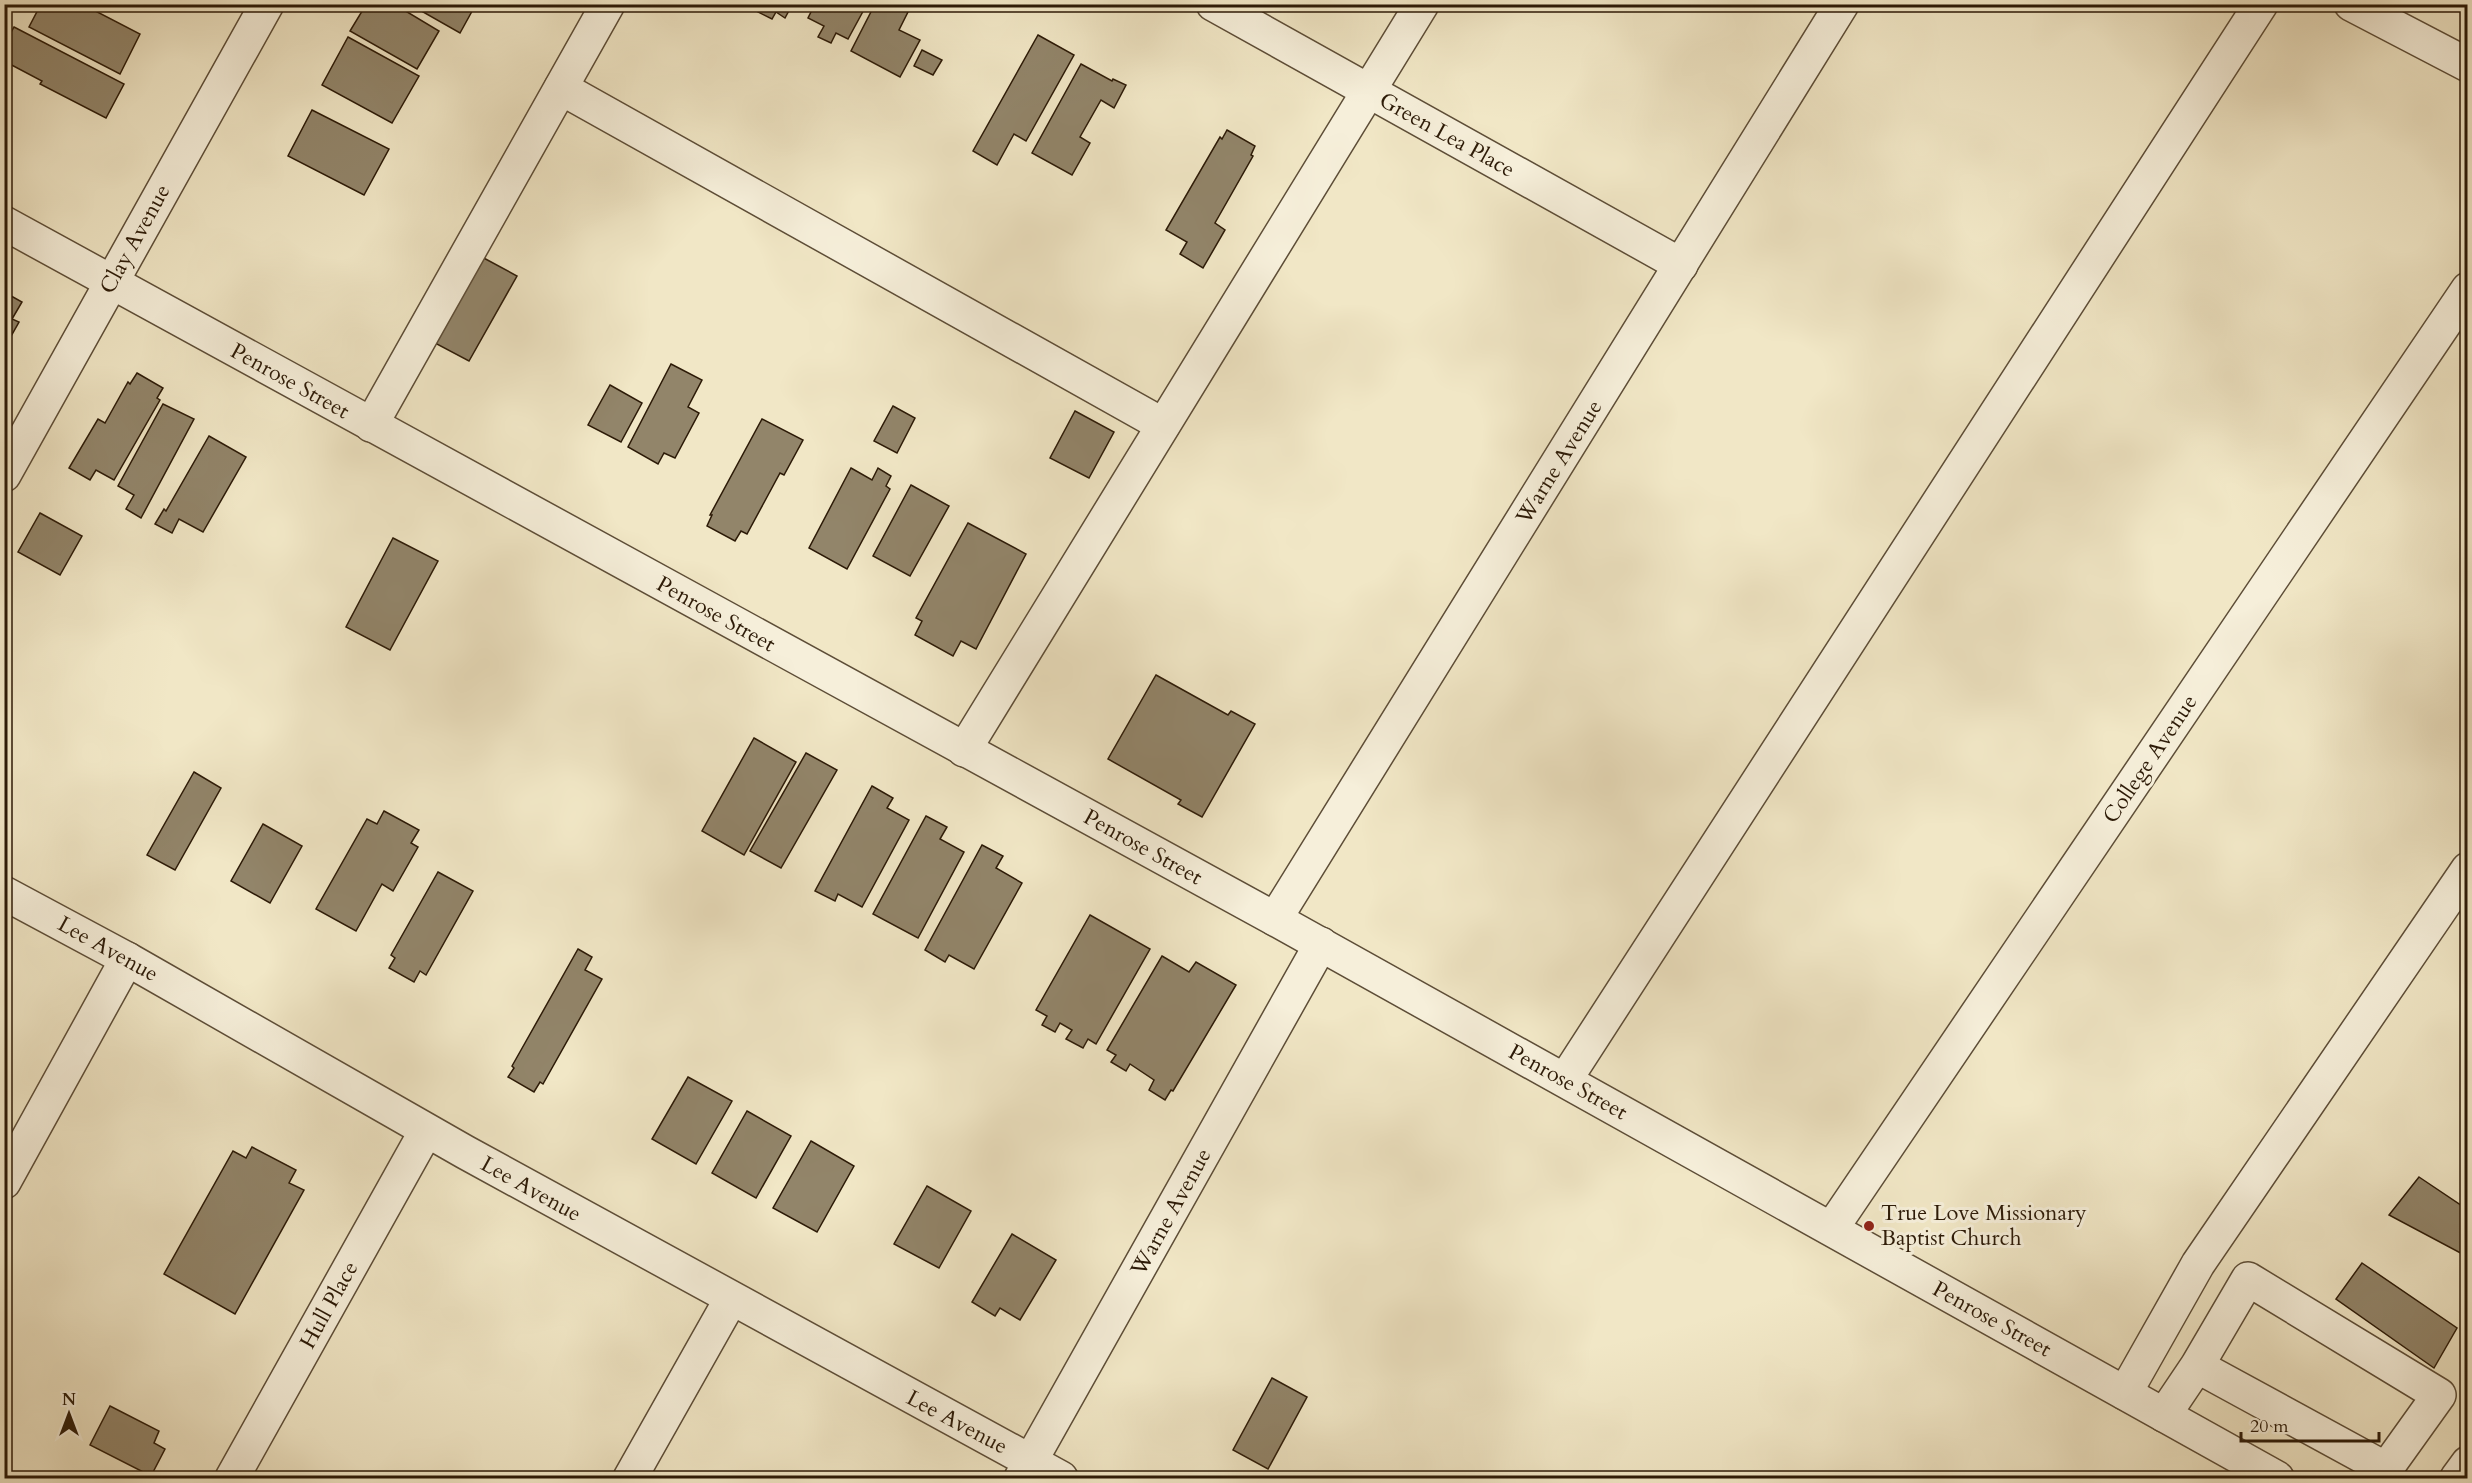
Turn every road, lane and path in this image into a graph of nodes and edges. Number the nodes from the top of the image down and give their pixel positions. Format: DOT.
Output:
graph roads {
  1 [pos="267,4"];
  2 [pos="608,4"];
  3 [pos="1213,4"];
  4 [pos="1422,4"];
  5 [pos="1842,4"];
  6 [pos="2261,4"];
  7 [pos="2351,4"];
  8 [pos="2468,65"];
  9 [pos="561,88"];
  10 [pos="1369,92"];
  11 [pos="4,223"];
  12 [pos="1681,265"];
  13 [pos="110,283"];
  14 [pos="2468,289"];
  15 [pos="371,426"];
  16 [pos="1163,426"];
  17 [pos="4,475"];
  18 [pos="964,750"];
  19 [pos="2468,869"];
  20 [pos="4,893"];
  21 [pos="1275,919"];
  22 [pos="1321,944"];
  23 [pos="127,959"];
  24 [pos="1565,1080"];
  25 [pos="426,1131"];
  26 [pos="4,1182"];
  27 [pos="1832,1228"];
  28 [pos="730,1299"];
  29 [pos="2197,1366"];
  30 [pos="2125,1393"];
  31 [pos="2164,1415"];
  32 [pos="2468,1463"];
  33 [pos="1026,1470"];
  34 [pos="232,1479"];
  35 [pos="630,1479"];
  36 [pos="1061,1479"];
  37 [pos="2277,1479"];
  38 [pos="2457,1479"];
  1 -- 13 [label="street, Clay Avenue"];
  2 -- 9 [label="street"];
  3 -- 10 [label="street, Green Lea Place"];
  4 -- 10 [label="street"];
  5 -- 12 [label="street, Warne Avenue"];
  6 -- 24 [label="street"];
  7 -- 8 [label="street"];
  9 -- 15 [label="street"];
  9 -- 16 [label="street"];
  10 -- 12 [label="street, Green Lea Place"];
  10 -- 16 [label="street"];
  11 -- 13 [label="street, Penrose Street"];
  12 -- 21 [label="street, Warne Avenue"];
  13 -- 15 [label="street, Penrose Street"];
  13 -- 17 [label="street, Clay Avenue"];
  14 -- 27 [label="street, College Avenue"];
  15 -- 18 [label="street, Penrose Street"];
  16 -- 18 [label="street"];
  18 -- 21 [label="street, Penrose Street"];
  19 -- 30 [label="street"];
  20 -- 23 [label="street, Lee Avenue"];
  21 -- 22 [label="street, Penrose Street"];
  22 -- 24 [label="street, Penrose Street"];
  22 -- 33 [label="street, Warne Avenue"];
  23 -- 25 [label="street, Lee Avenue"];
  23 -- 26 [label="street"];
  24 -- 27 [label="street, Penrose Street"];
  25 -- 28 [label="street, Lee Avenue"];
  25 -- 34 [label="street, Hull Place"];
  27 -- 30 [label="street, Penrose Street"];
  28 -- 33 [label="street, Lee Avenue"];
  28 -- 35 [label="street"];
  29 -- 29 [label="street"];
  29 -- 31 [label="street"];
  30 -- 31 [label="street, Penrose Street"];
  31 -- 37 [label="street, Penrose Street"];
  32 -- 38 [label="street"];
  33 -- 36 [label="street, Lee Avenue"];
}
